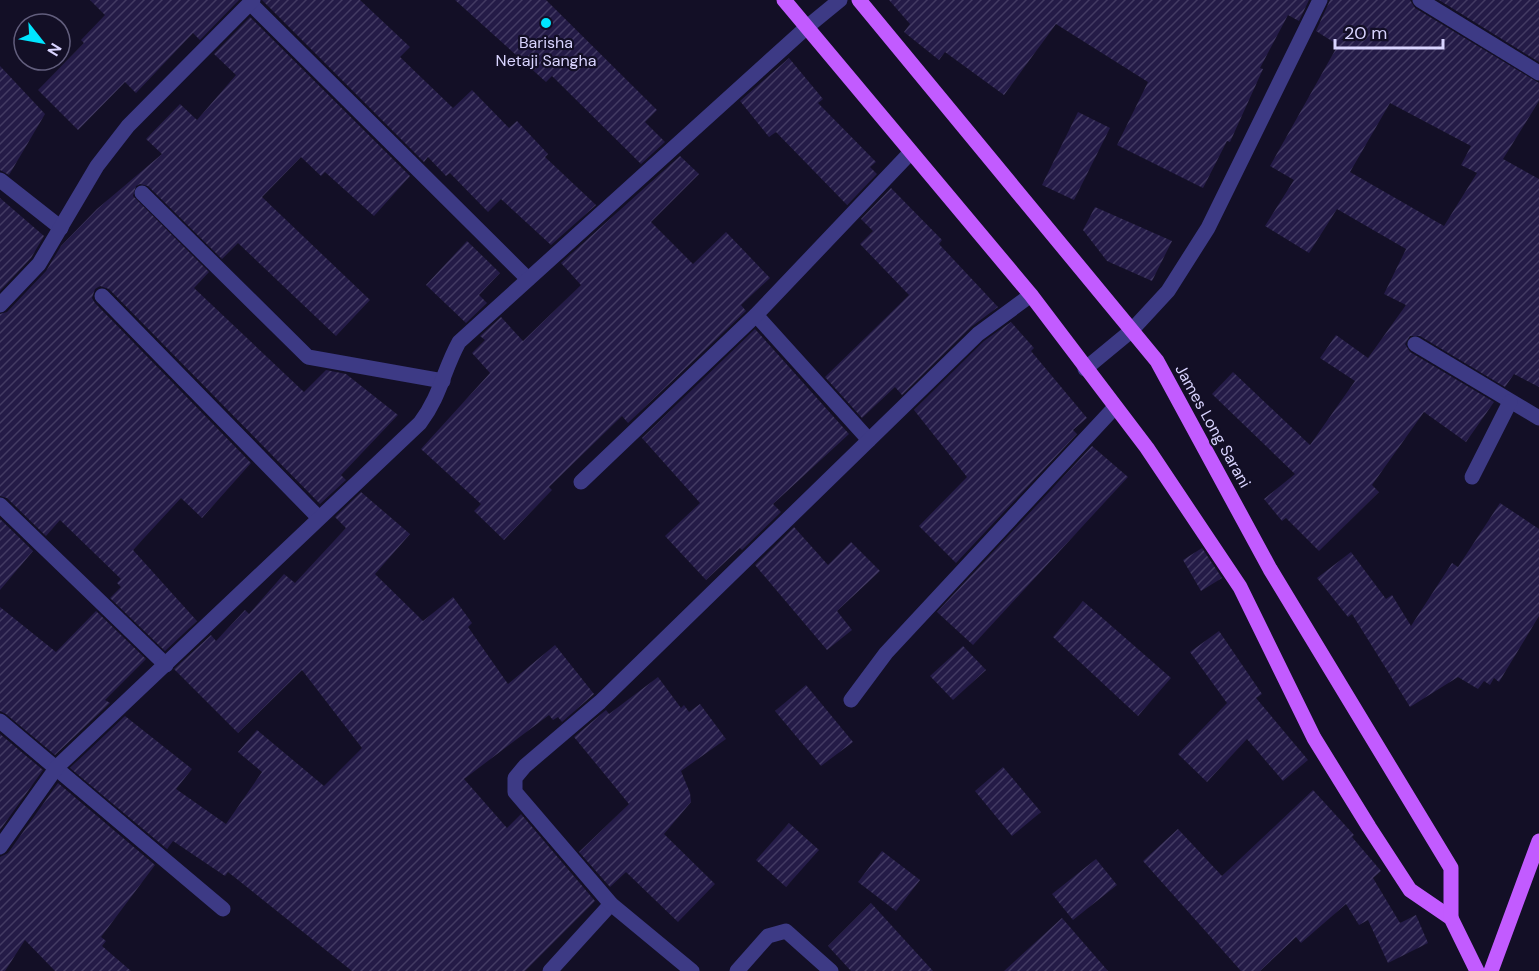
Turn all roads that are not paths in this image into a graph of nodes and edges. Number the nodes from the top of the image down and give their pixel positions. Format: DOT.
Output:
graph roads {
  1 [pos="784,0"];
  2 [pos="840,0"];
  3 [pos="859,0"];
  4 [pos="1320,0"];
  5 [pos="1419,0"];
  6 [pos="251,1"];
  7 [pos="807,27"];
  8 [pos="1539,73"];
  9 [pos="911,152"];
  10 [pos="0,180"];
  11 [pos="142,192"];
  12 [pos="61,228"];
  13 [pos="528,279"];
  14 [pos="1031,295"];
  15 [pos="102,296"];
  16 [pos="0,305"];
  17 [pos="756,315"];
  18 [pos="1131,331"];
  19 [pos="1415,344"];
  20 [pos="1085,369"];
  21 [pos="443,381"];
  22 [pos="1510,402"];
  23 [pos="1115,407"];
  24 [pos="1539,418"];
  25 [pos="870,440"];
  26 [pos="1472,477"];
  27 [pos="580,482"];
  28 [pos="0,505"];
  29 [pos="319,518"];
  30 [pos="166,665"];
  31 [pos="850,700"];
  32 [pos="0,721"];
  33 [pos="57,767"];
  34 [pos="1539,841"];
  35 [pos="0,847"];
  36 [pos="611,904"];
  37 [pos="224,909"];
  38 [pos="1452,918"];
  39 [pos="550,971"];
  40 [pos="692,971"];
  41 [pos="737,971"];
  42 [pos="831,971"];
  43 [pos="1477,971"];
  44 [pos="1491,971"];
  1 -- 7 [label="main road"];
  2 -- 7 [label="street"];
  3 -- 18 [label="main road, James Long Sarani"];
  4 -- 18 [label="street"];
  5 -- 8 [label="street"];
  6 -- 12 [label="street"];
  6 -- 13 [label="street"];
  7 -- 9 [label="main road"];
  7 -- 13 [label="street"];
  9 -- 14 [label="main road"];
  9 -- 17 [label="street"];
  10 -- 12 [label="street"];
  11 -- 21 [label="street"];
  12 -- 16 [label="street"];
  13 -- 21 [label="street"];
  14 -- 20 [label="main road"];
  14 -- 25 [label="street"];
  15 -- 29 [label="street"];
  17 -- 25 [label="street"];
  17 -- 27 [label="street"];
  18 -- 20 [label="street"];
  18 -- 38 [label="main road, James Long Sarani"];
  19 -- 22 [label="street"];
  20 -- 23 [label="main road"];
  21 -- 29 [label="street"];
  22 -- 24 [label="street"];
  22 -- 26 [label="street"];
  23 -- 31 [label="street"];
  23 -- 38 [label="main road"];
  25 -- 36 [label="street"];
  28 -- 30 [label="street"];
  29 -- 30 [label="street"];
  30 -- 33 [label="street"];
  32 -- 33 [label="street"];
  33 -- 35 [label="street"];
  33 -- 37 [label="street"];
  34 -- 44 [label="main road"];
  36 -- 39 [label="street"];
  36 -- 40 [label="street"];
  38 -- 43 [label="main road"];
  41 -- 42 [label="street"];
}
